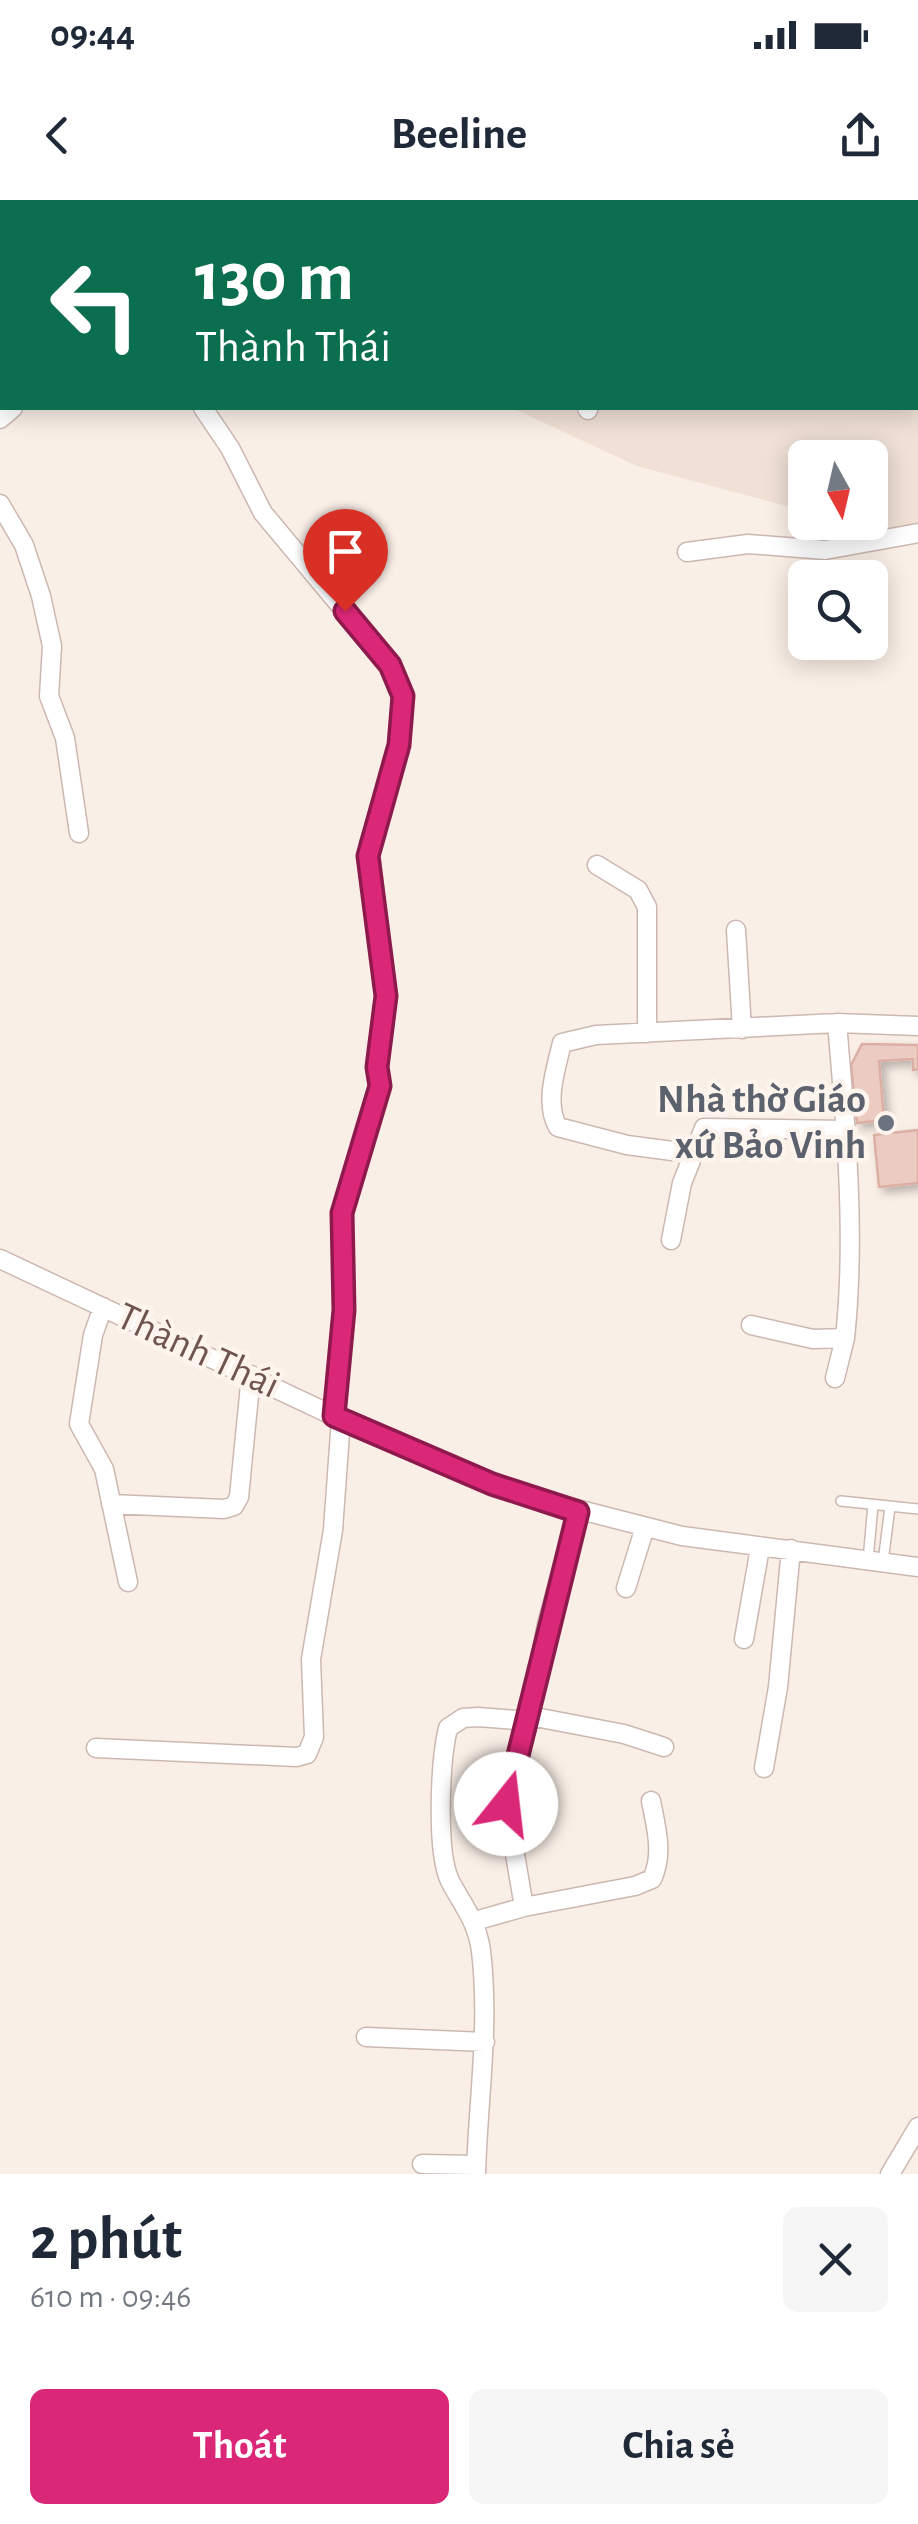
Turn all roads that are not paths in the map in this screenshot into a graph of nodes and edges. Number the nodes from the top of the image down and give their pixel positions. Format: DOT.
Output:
graph roads {
  1 [pos="204,410"];
  2 [pos="0,504"];
  3 [pos="918,533"];
  4 [pos="687,552"];
  5 [pos="79,833"];
  6 [pos="597,866"];
  7 [pos="736,930"];
  8 [pos="837,1023"];
  9 [pos="918,1026"];
  10 [pos="742,1030"];
  11 [pos="646,1034"];
  12 [pos="846,1130"];
  13 [pos="694,1154"];
  14 [pos="672,1240"];
  15 [pos="0,1258"];
  16 [pos="103,1307"];
  17 [pos="751,1325"];
  18 [pos="844,1338"];
  19 [pos="252,1375"];
  20 [pos="835,1378"];
  21 [pos="337,1417"];
  22 [pos="841,1500"];
  23 [pos="112,1504"];
  24 [pos="873,1506"];
  25 [pos="890,1507"];
  26 [pos="918,1509"];
  27 [pos="578,1512"];
  28 [pos="645,1527"];
  29 [pos="760,1548"];
  30 [pos="791,1549"];
  31 [pos="876,1561"];
  32 [pos="918,1567"];
  33 [pos="128,1582"];
  34 [pos="626,1588"];
  35 [pos="744,1639"];
  36 [pos="530,1719"];
  37 [pos="96,1748"];
  38 [pos="664,1748"];
  39 [pos="764,1768"];
  40 [pos="651,1802"];
  41 [pos="524,1907"];
  42 [pos="476,1922"];
  43 [pos="366,2037"];
  44 [pos="484,2042"];
  45 [pos="918,2127"];
  46 [pos="422,2164"];
  47 [pos="476,2169"];
  48 [pos="890,2174"];
  1 -- 21 [label="street"];
  2 -- 5 [label="street"];
  3 -- 4 [label="street"];
  6 -- 11 [label="street"];
  7 -- 10 [label="street"];
  8 -- 9 [label="street"];
  8 -- 10 [label="street"];
  8 -- 12 [label="street"];
  10 -- 11 [label="street"];
  11 -- 13 [label="street"];
  12 -- 13 [label="street"];
  12 -- 18 [label="street"];
  13 -- 14 [label="street"];
  15 -- 16 [label="street, Thành Thái"];
  16 -- 19 [label="street, Thành Thái"];
  16 -- 23 [label="street"];
  17 -- 18 [label="street"];
  18 -- 20 [label="street"];
  19 -- 21 [label="street, Thành Thái"];
  19 -- 23 [label="street"];
  21 -- 27 [label="street, Thành Thái"];
  21 -- 37 [label="street"];
  22 -- 24 [label="lane"];
  23 -- 33 [label="street"];
  24 -- 25 [label="lane"];
  24 -- 31 [label="lane"];
  25 -- 26 [label="lane"];
  25 -- 31 [label="lane"];
  27 -- 28 [label="street, Thành Thái"];
  27 -- 36 [label="street"];
  28 -- 29 [label="street, Thành Thái"];
  28 -- 34 [label="street"];
  29 -- 30 [label="street, Thành Thái"];
  29 -- 35 [label="street"];
  30 -- 31 [label="street, Thành Thái"];
  30 -- 39 [label="street"];
  31 -- 32 [label="street, Thành Thái"];
  36 -- 38 [label="street"];
  36 -- 41 [label="street"];
  36 -- 42 [label="street"];
  40 -- 41 [label="street"];
  41 -- 42 [label="street"];
  42 -- 44 [label="street"];
  43 -- 44 [label="street"];
  44 -- 47 [label="street"];
  45 -- 48 [label="street"];
  46 -- 47 [label="street"];
}
